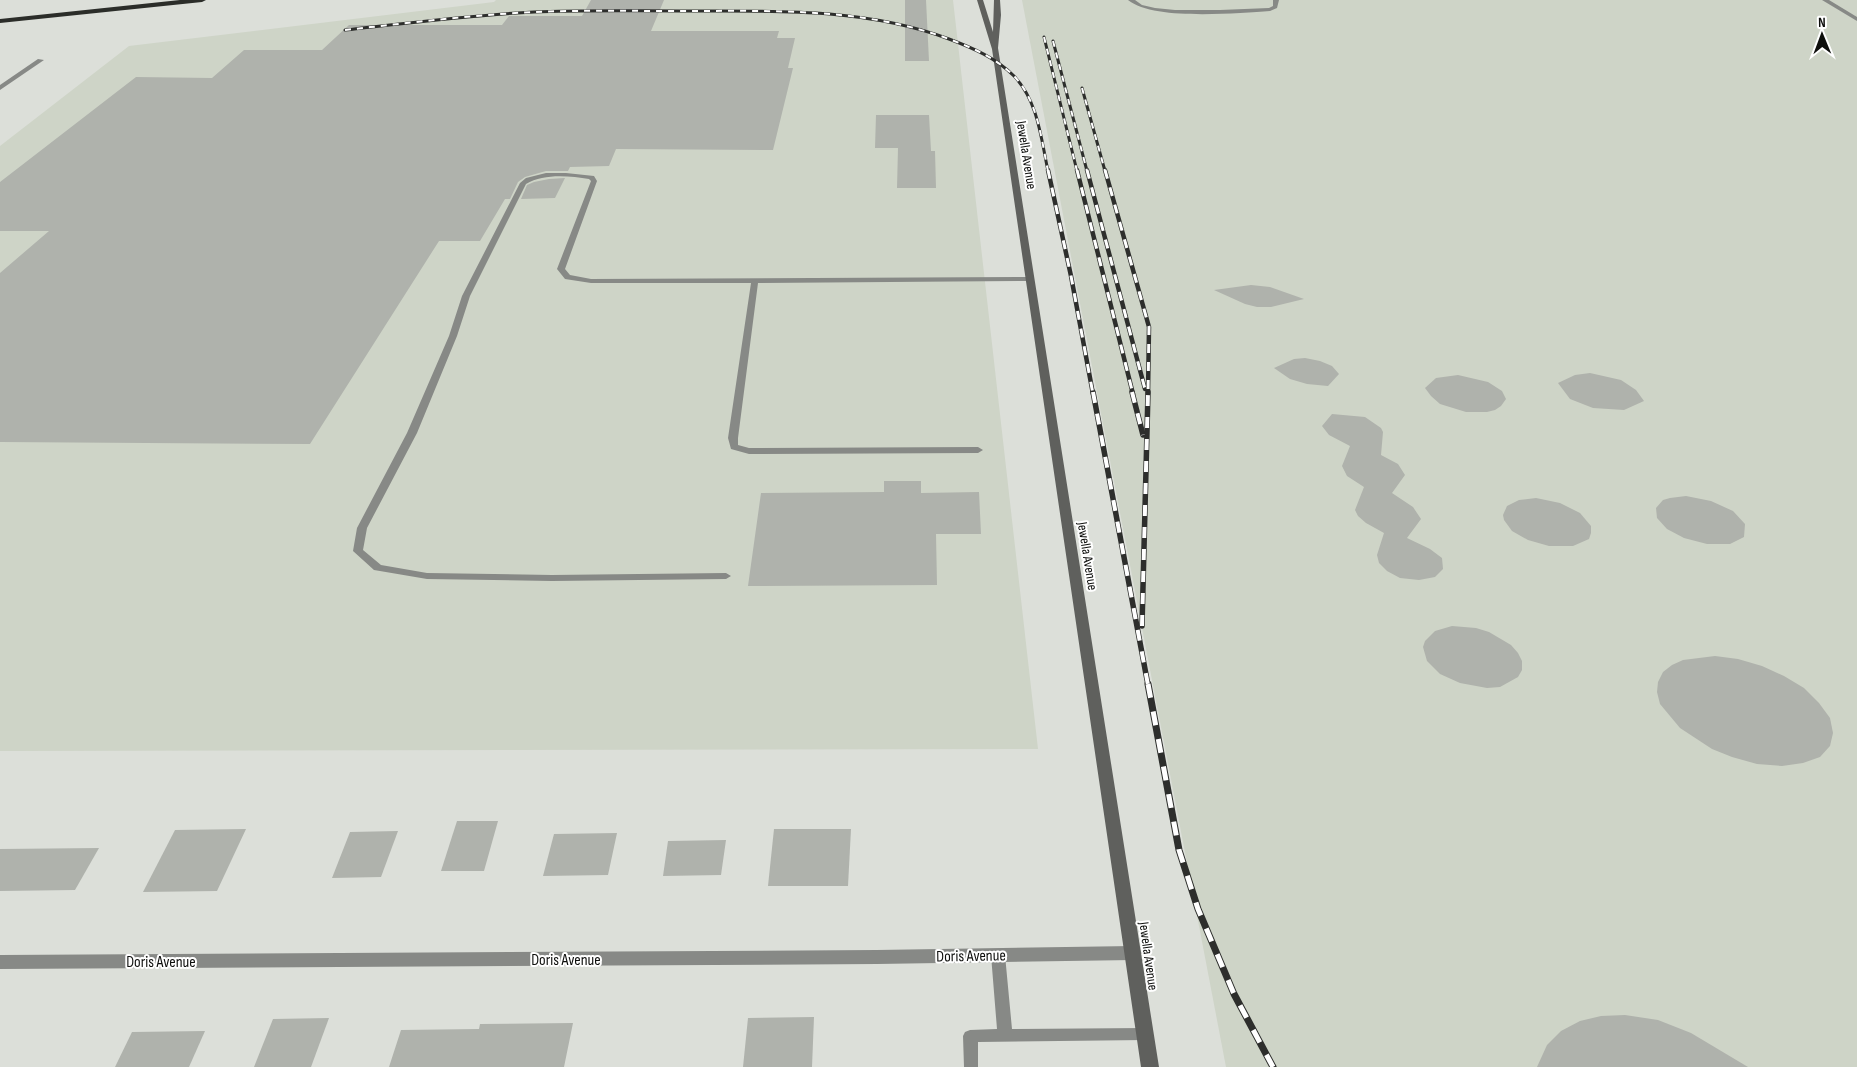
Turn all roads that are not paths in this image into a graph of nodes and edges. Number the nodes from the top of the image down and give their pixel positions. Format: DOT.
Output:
graph roads {
  1 [pos="202,0"];
  2 [pos="980,0"];
  3 [pos="997,0"];
  4 [pos="1131,0"];
  5 [pos="1276,0"];
  6 [pos="1826,0"];
  7 [pos="1857,19"];
  8 [pos="0,21"];
  9 [pos="995,49"];
  10 [pos="40,60"];
  11 [pos="0,88"];
  12 [pos="1031,279"];
  13 [pos="755,280"];
  14 [pos="978,450"];
  15 [pos="726,576"];
  16 [pos="1133,953"];
  17 [pos="998,955"];
  18 [pos="0,962"];
  19 [pos="1145,1034"];
  20 [pos="1005,1035"];
  21 [pos="971,1067"];
  22 [pos="1150,1067"];
  1 -- 8 [label="highway"];
  2 -- 9 [label="main road, Jewella Avenue"];
  3 -- 9 [label="main road, Jewella Avenue"];
  4 -- 5 [label="lane"];
  6 -- 7 [label="lane"];
  9 -- 12 [label="main road, Jewella Avenue"];
  10 -- 11 [label="street"];
  12 -- 13 [label="lane"];
  12 -- 16 [label="main road, Jewella Avenue"];
  13 -- 14 [label="lane"];
  13 -- 15 [label="lane"];
  16 -- 17 [label="street, Doris Avenue"];
  16 -- 19 [label="main road, Jewella Avenue"];
  17 -- 18 [label="street, Doris Avenue"];
  17 -- 20 [label="lane"];
  19 -- 20 [label="lane"];
  19 -- 22 [label="main road, Jewella Avenue"];
  20 -- 21 [label="lane"];
}
